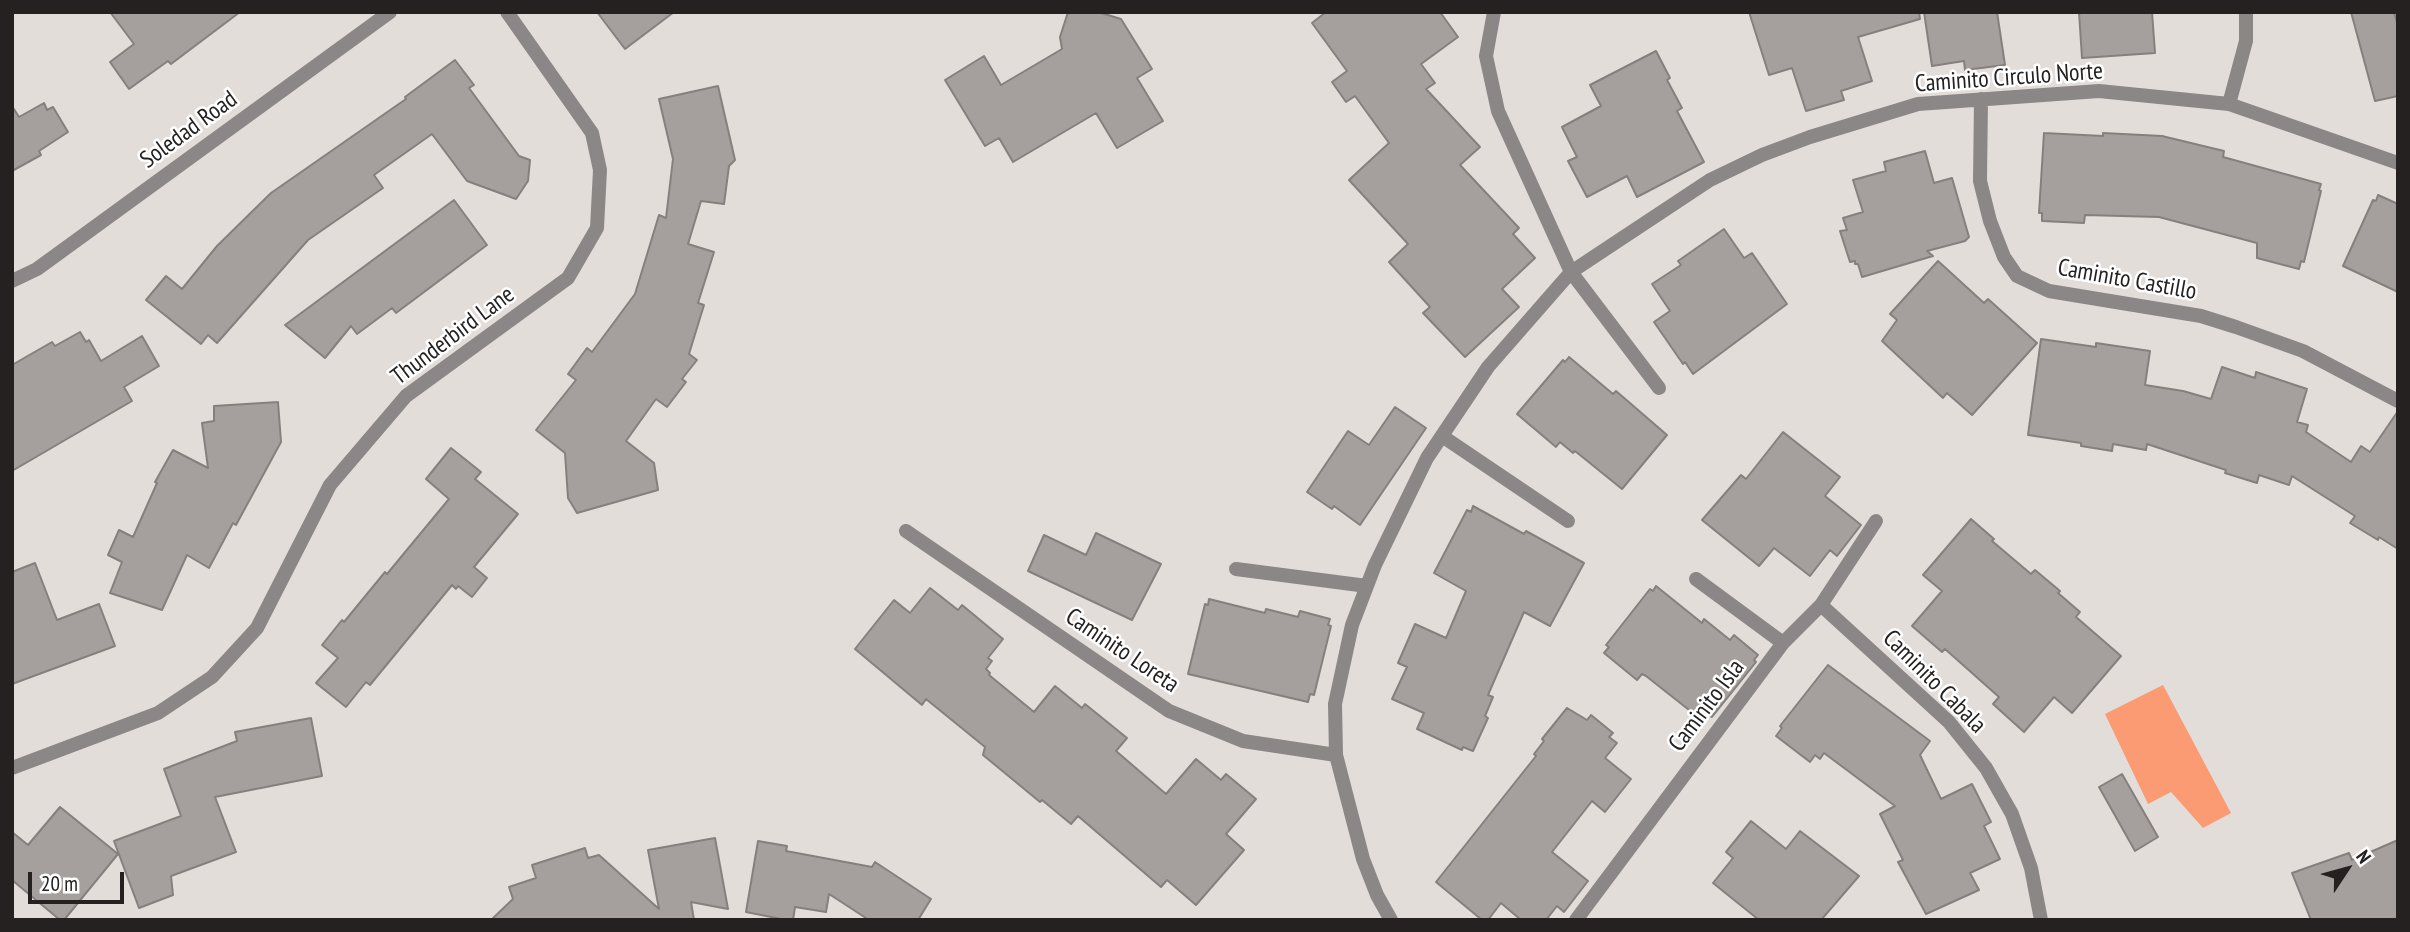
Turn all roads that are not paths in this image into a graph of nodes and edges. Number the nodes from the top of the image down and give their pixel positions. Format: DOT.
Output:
graph roads {
  1 [pos="390,12"];
  2 [pos="507,12"];
  3 [pos="1494,12"];
  4 [pos="2246,12"];
  5 [pos="1981,99"];
  6 [pos="2230,104"];
  7 [pos="2398,163"];
  8 [pos="1571,272"];
  9 [pos="12,281"];
  10 [pos="1659,388"];
  11 [pos="2398,401"];
  12 [pos="1442,436"];
  13 [pos="1568,521"];
  14 [pos="1877,521"];
  15 [pos="906,531"];
  16 [pos="1236,569"];
  17 [pos="1696,579"];
  18 [pos="1367,586"];
  19 [pos="1821,605"];
  20 [pos="1783,643"];
  21 [pos="1336,755"];
  22 [pos="12,768"];
  23 [pos="1391,920"];
  24 [pos="1576,920"];
  25 [pos="2041,920"];
  1 -- 9 [label="street, Soledad Road"];
  2 -- 22 [label="street, Thunderbird Lane"];
  3 -- 8 [label="street"];
  4 -- 6 [label="street"];
  5 -- 6 [label="street, Caminito Circulo Norte"];
  5 -- 8 [label="street, Caminito Circulo Norte"];
  5 -- 11 [label="street, Caminito Castillo"];
  6 -- 7 [label="street, Caminito Circulo Norte"];
  8 -- 10 [label="street"];
  8 -- 12 [label="street, Caminito Circulo Norte"];
  12 -- 13 [label="street"];
  12 -- 18 [label="street, Caminito Circulo Norte"];
  14 -- 19 [label="street, Caminito Isla"];
  15 -- 21 [label="street, Caminito Loreta"];
  16 -- 18 [label="street"];
  17 -- 20 [label="street"];
  18 -- 21 [label="street, Caminito Circulo Norte"];
  19 -- 20 [label="street, Caminito Isla"];
  19 -- 25 [label="street, Caminito Cabala"];
  20 -- 24 [label="street, Caminito Isla"];
  21 -- 23 [label="street, Caminito Circulo Norte"];
}
